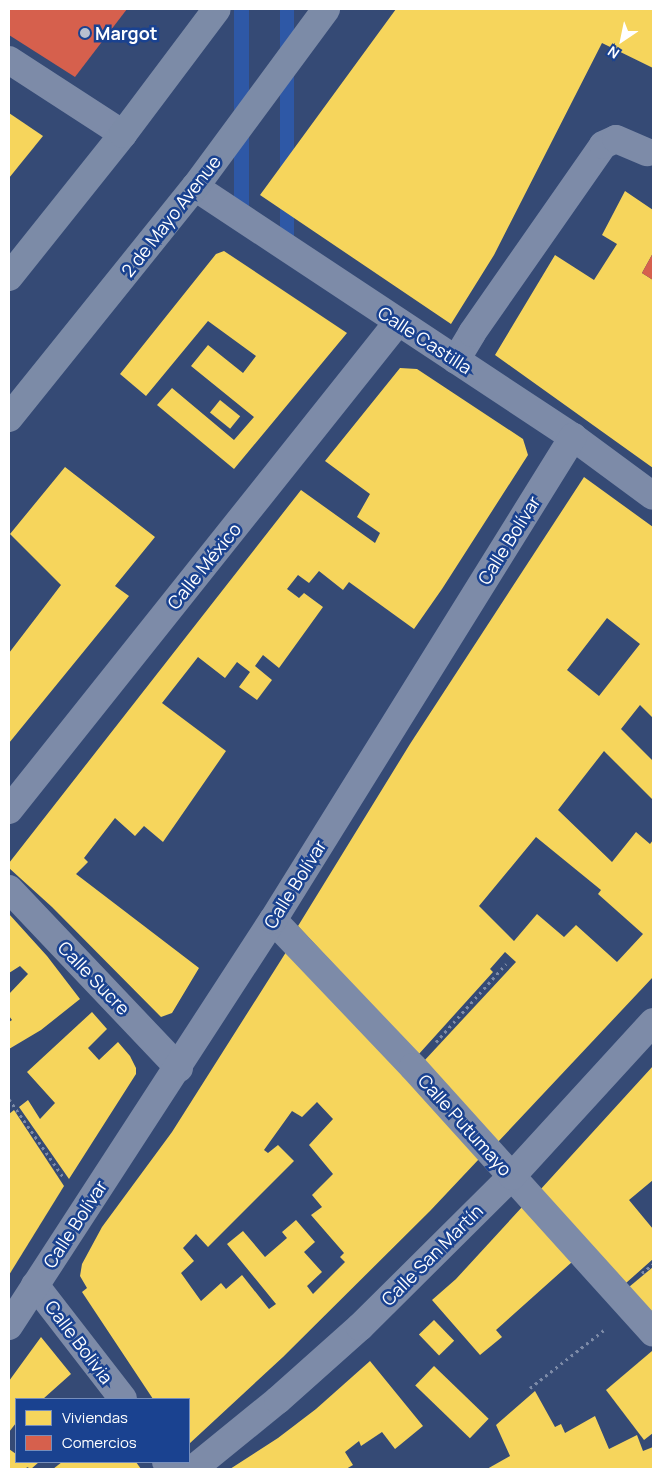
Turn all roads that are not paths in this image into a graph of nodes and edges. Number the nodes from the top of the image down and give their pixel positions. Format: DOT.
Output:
graph roads {
  1 [pos="218,9"];
  2 [pos="326,9"];
  3 [pos="9,60"];
  4 [pos="123,134"];
  5 [pos="646,152"];
  6 [pos="195,187"];
  7 [pos="9,277"];
  8 [pos="398,322"];
  9 [pos="456,360"];
  10 [pos="9,418"];
  11 [pos="573,437"];
  12 [pos="653,496"];
  13 [pos="9,810"];
  14 [pos="9,889"];
  15 [pos="273,920"];
  16 [pos="653,1022"];
  17 [pos="178,1068"];
  18 [pos="512,1176"];
  19 [pos="35,1285"];
  20 [pos="9,1326"];
  21 [pos="653,1332"];
  22 [pos="122,1398"];
  23 [pos="193,1469"];
  1 -- 4 [label="main road"];
  2 -- 6 [label="main road, 2 de Mayo Avenue"];
  3 -- 4 [label="street"];
  4 -- 7 [label="main road"];
  5 -- 9 [label="street"];
  6 -- 8 [label="street, Calle Castilla"];
  6 -- 10 [label="main road, 2 de Mayo Avenue"];
  8 -- 9 [label="street, Calle Castilla"];
  8 -- 13 [label="street, Calle México"];
  9 -- 11 [label="street, Calle Castilla"];
  11 -- 12 [label="street, Calle Castilla"];
  11 -- 15 [label="street, Calle Bolívar"];
  14 -- 17 [label="street, Calle Sucre"];
  15 -- 17 [label="street, Calle Bolívar"];
  15 -- 18 [label="street, Calle Putumayo"];
  16 -- 18 [label="street, Calle San Martín"];
  17 -- 19 [label="street, Calle Bolívar"];
  18 -- 21 [label="street, Calle Putumayo"];
  18 -- 23 [label="street, Calle San Martín"];
  19 -- 20 [label="street, Calle Bolívar"];
  19 -- 22 [label="street, Calle Bolivia"];
}
